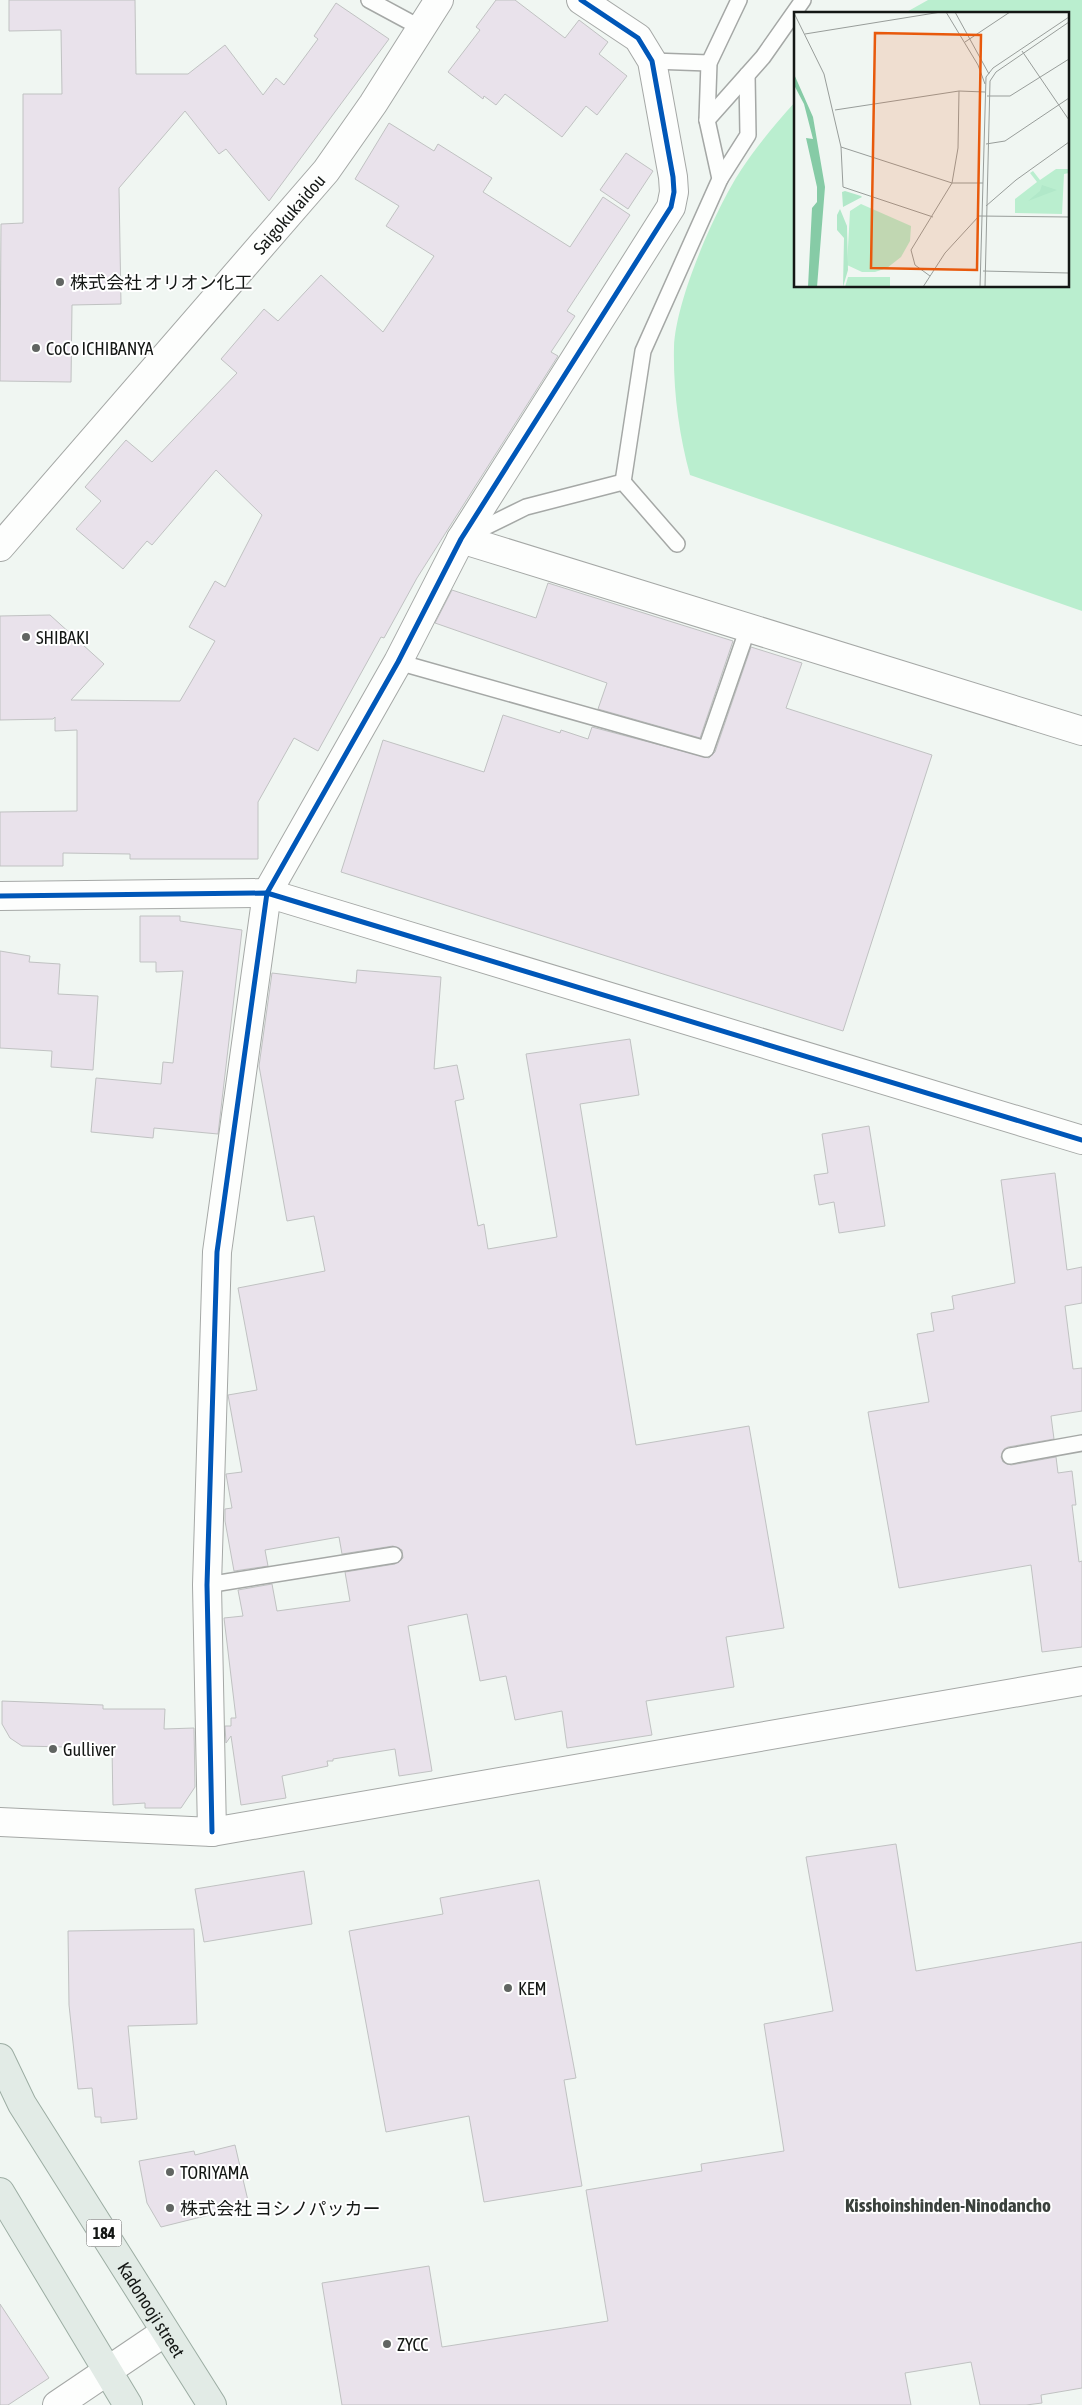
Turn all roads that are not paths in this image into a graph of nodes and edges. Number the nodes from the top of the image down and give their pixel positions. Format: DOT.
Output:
graph roads {
  1 [pos="370,0"];
  2 [pos="439,0"];
  3 [pos="582,0"];
  4 [pos="739,0"];
  5 [pos="803,0"];
  6 [pos="795,12"];
  7 [pos="794,13"];
  8 [pos="421,28"];
  9 [pos="652,61"];
  10 [pos="709,63"];
  11 [pos="747,75"];
  12 [pos="707,120"];
  13 [pos="720,179"];
  14 [pos="622,482"];
  15 [pos="461,540"];
  16 [pos="677,544"];
  17 [pos="0,547"];
  18 [pos="748,628"];
  19 [pos="398,662"];
  20 [pos="1082,731"];
  21 [pos="267,893"];
  22 [pos="0,896"];
  23 [pos="1082,1140"];
  24 [pos="1082,1443"];
  25 [pos="1010,1456"];
  26 [pos="394,1555"];
  27 [pos="207,1586"];
  28 [pos="1082,1681"];
  29 [pos="0,1822"];
  30 [pos="212,1832"];
  31 [pos="0,2058"];
  32 [pos="0,2079"];
  33 [pos="22,2104"];
  34 [pos="0,2192"];
  35 [pos="165,2332"];
  36 [pos="107,2371"];
  37 [pos="57,2405"];
  38 [pos="128,2405"];
  39 [pos="212,2405"];
  1 -- 8 [label="lane"];
  2 -- 8 [label="street, Saigokukaidou"];
  3 -- 9 [label="street"];
  4 -- 10 [label="lane"];
  5 -- 6 [label="lane"];
  7 -- 11 [label="lane"];
  8 -- 17 [label="street, Saigokukaidou"];
  9 -- 10 [label="lane"];
  9 -- 15 [label="street"];
  10 -- 12 [label="lane"];
  11 -- 12 [label="lane"];
  11 -- 13 [label="lane"];
  12 -- 13 [label="lane"];
  13 -- 14 [label="lane"];
  14 -- 15 [label="lane"];
  14 -- 16 [label="lane"];
  15 -- 18 [label="street"];
  15 -- 19 [label="street"];
  18 -- 19 [label="lane"];
  18 -- 20 [label="street"];
  19 -- 21 [label="street"];
  21 -- 22 [label="street"];
  21 -- 23 [label="street"];
  21 -- 27 [label="street"];
  24 -- 25 [label="lane"];
  26 -- 27 [label="lane"];
  27 -- 30 [label="street"];
  28 -- 30 [label="street"];
  29 -- 30 [label="street"];
  31 -- 33 [label="main road, Kadonooji street / 184"];
  32 -- 33 [label="main road"];
  33 -- 35 [label="main road, Kadonooji street / 184"];
  34 -- 36 [label="main road"];
  35 -- 36 [label="street"];
  35 -- 39 [label="main road, Kadonooji street / 184"];
  36 -- 37 [label="street"];
  36 -- 38 [label="main road"];
}
